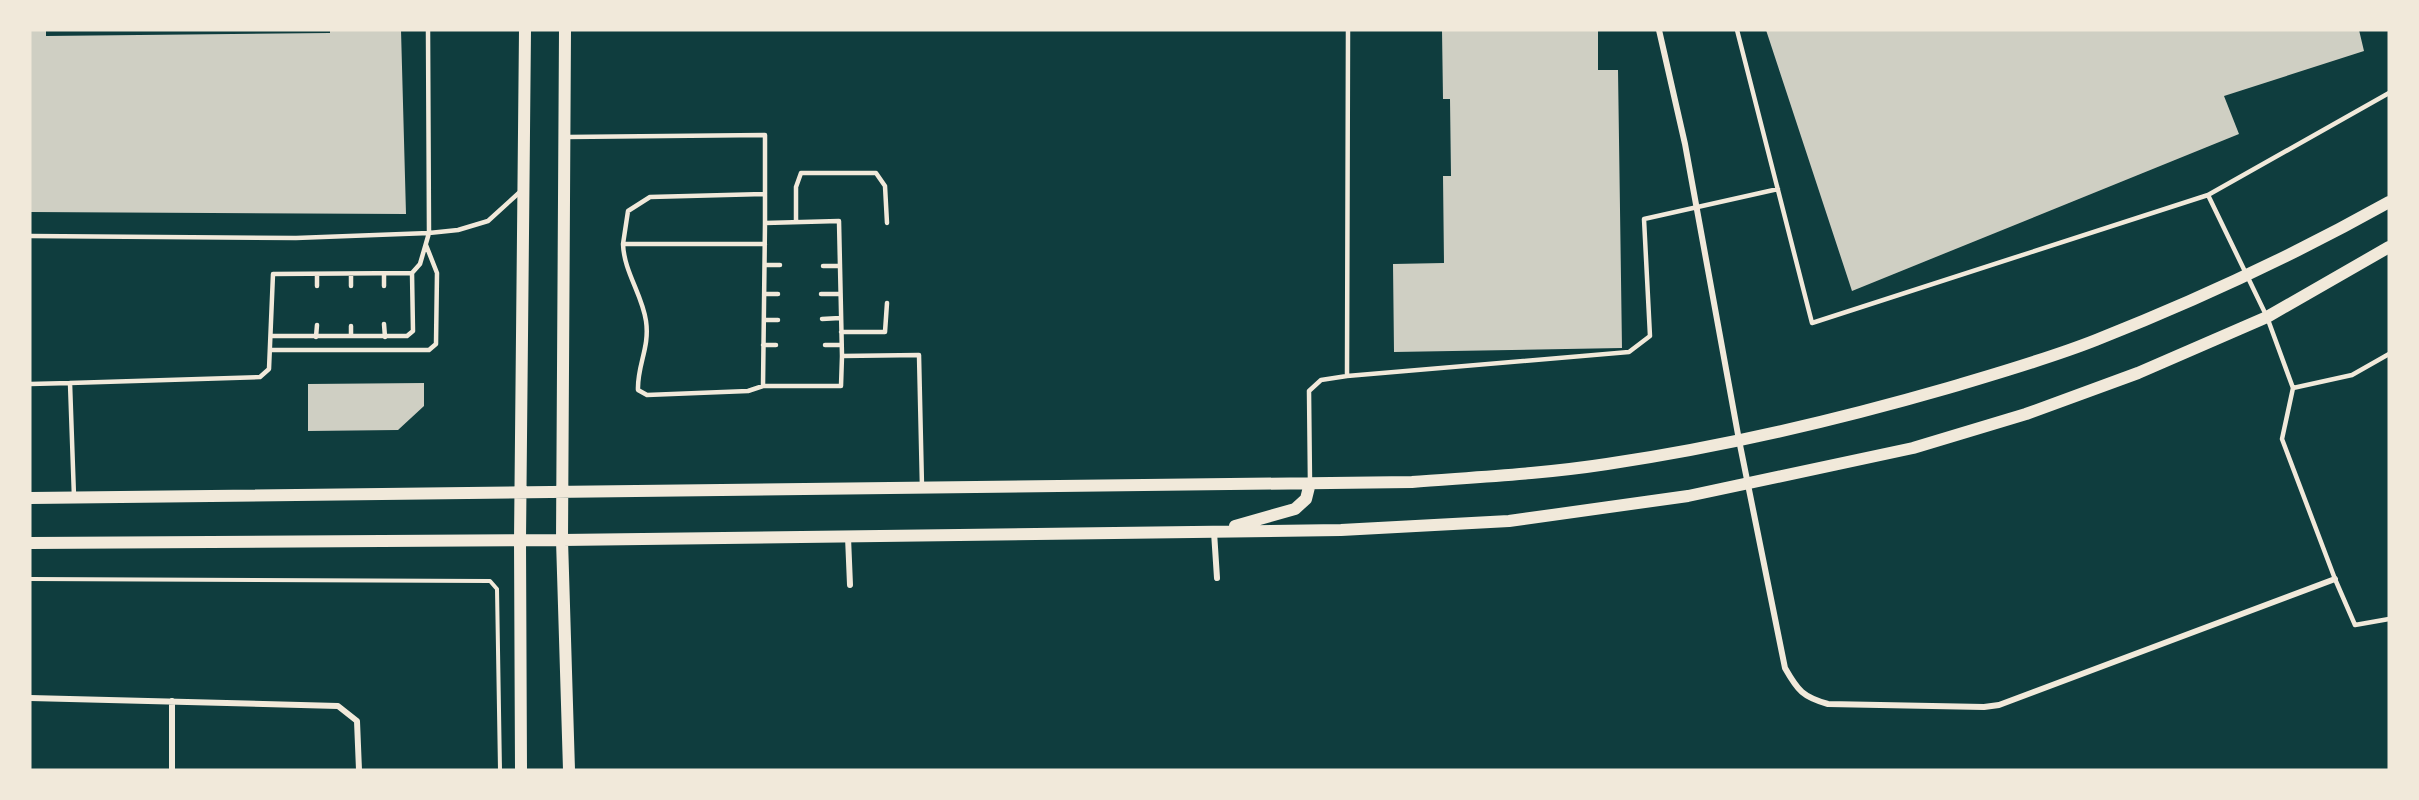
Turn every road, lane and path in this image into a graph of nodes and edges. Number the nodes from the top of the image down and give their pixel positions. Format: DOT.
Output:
graph roads {
  1 [pos="428,30"];
  2 [pos="525,30"];
  3 [pos="565,30"];
  4 [pos="1348,30"];
  5 [pos="1659,30"];
  6 [pos="1737,30"];
  7 [pos="2389,93"];
  8 [pos="564,137"];
  9 [pos="523,189"];
  10 [pos="1778,189"];
  11 [pos="765,194"];
  12 [pos="2208,195"];
  13 [pos="2389,202"];
  14 [pos="1697,208"];
  15 [pos="796,221"];
  16 [pos="765,223"];
  17 [pos="887,224"];
  18 [pos="429,233"];
  19 [pos="30,236"];
  20 [pos="623,244"];
  21 [pos="765,244"];
  22 [pos="426,245"];
  23 [pos="2389,247"];
  24 [pos="765,265"];
  25 [pos="780,265"];
  26 [pos="823,266"];
  27 [pos="840,266"];
  28 [pos="412,273"];
  29 [pos="2246,273"];
  30 [pos="317,274"];
  31 [pos="351,274"];
  32 [pos="384,274"];
  33 [pos="317,286"];
  34 [pos="351,286"];
  35 [pos="384,286"];
  36 [pos="764,294"];
  37 [pos="777,294"];
  38 [pos="821,294"];
  39 [pos="839,294"];
  40 [pos="887,303"];
  41 [pos="2267,317"];
  42 [pos="840,318"];
  43 [pos="822,319"];
  44 [pos="764,320"];
  45 [pos="777,320"];
  46 [pos="317,324"];
  47 [pos="384,324"];
  48 [pos="351,326"];
  49 [pos="841,332"];
  50 [pos="272,336"];
  51 [pos="351,336"];
  52 [pos="316,337"];
  53 [pos="385,337"];
  54 [pos="764,345"];
  55 [pos="776,345"];
  56 [pos="825,345"];
  57 [pos="842,345"];
  58 [pos="270,350"];
  59 [pos="2389,354"];
  60 [pos="842,356"];
  61 [pos="1347,376"];
  62 [pos="70,383"];
  63 [pos="30,384"];
  64 [pos="763,386"];
  65 [pos="2293,388"];
  66 [pos="1739,440"];
  67 [pos="1310,483"];
  68 [pos="1748,483"];
  69 [pos="922,487"];
  70 [pos="521,491"];
  71 [pos="563,491"];
  72 [pos="74,497"];
  73 [pos="30,498"];
  74 [pos="1214,532"];
  75 [pos="848,536"];
  76 [pos="520,540"];
  77 [pos="562,540"];
  78 [pos="30,543"];
  79 [pos="1217,578"];
  80 [pos="30,579"];
  81 [pos="2335,579"];
  82 [pos="850,585"];
  83 [pos="2389,619"];
  84 [pos="30,698"];
  85 [pos="172,701"];
  86 [pos="172,770"];
  87 [pos="359,770"];
  88 [pos="500,770"];
  89 [pos="521,770"];
  90 [pos="569,770"];
  1 -- 18 [label="lane"];
  2 -- 9 [label="main road"];
  3 -- 8 [label="main road"];
  4 -- 61 [label="lane"];
  5 -- 14 [label="street"];
  6 -- 10 [label="lane"];
  7 -- 12 [label="lane"];
  8 -- 11 [label="lane"];
  8 -- 71 [label="main road"];
  9 -- 18 [label="lane"];
  9 -- 70 [label="main road"];
  10 -- 12 [label="lane"];
  10 -- 14 [label="lane"];
  11 -- 16 [label="lane"];
  11 -- 20 [label="lane"];
  12 -- 29 [label="lane"];
  13 -- 29 [label="main road"];
  14 -- 61 [label="lane"];
  14 -- 66 [label="street"];
  15 -- 16 [label="lane"];
  15 -- 17 [label="lane"];
  15 -- 27 [label="lane"];
  16 -- 21 [label="lane"];
  18 -- 19 [label="lane"];
  18 -- 22 [label="lane"];
  20 -- 21 [label="lane"];
  20 -- 64 [label="lane"];
  21 -- 24 [label="lane"];
  22 -- 28 [label="lane"];
  22 -- 58 [label="lane"];
  23 -- 41 [label="main road"];
  24 -- 25 [label="lane"];
  24 -- 36 [label="lane"];
  26 -- 27 [label="lane"];
  27 -- 39 [label="lane"];
  28 -- 32 [label="lane"];
  28 -- 53 [label="lane"];
  29 -- 41 [label="lane"];
  29 -- 66 [label="main road"];
  30 -- 31 [label="lane"];
  30 -- 33 [label="lane"];
  30 -- 50 [label="lane"];
  31 -- 32 [label="lane"];
  31 -- 34 [label="lane"];
  32 -- 35 [label="lane"];
  36 -- 37 [label="lane"];
  36 -- 44 [label="lane"];
  38 -- 39 [label="lane"];
  39 -- 42 [label="lane"];
  40 -- 49 [label="lane"];
  41 -- 65 [label="lane"];
  41 -- 68 [label="main road"];
  42 -- 43 [label="lane"];
  42 -- 49 [label="lane"];
  44 -- 45 [label="lane"];
  44 -- 54 [label="lane"];
  46 -- 52 [label="lane"];
  47 -- 53 [label="lane"];
  48 -- 51 [label="lane"];
  49 -- 57 [label="lane"];
  50 -- 52 [label="lane"];
  50 -- 58 [label="lane"];
  51 -- 52 [label="lane"];
  51 -- 53 [label="lane"];
  54 -- 55 [label="lane"];
  54 -- 64 [label="lane"];
  56 -- 57 [label="lane"];
  57 -- 60 [label="lane"];
  58 -- 62 [label="lane"];
  59 -- 65 [label="lane"];
  60 -- 64 [label="lane"];
  60 -- 69 [label="lane"];
  61 -- 67 [label="lane"];
  62 -- 63 [label="lane"];
  62 -- 72 [label="lane"];
  65 -- 81 [label="lane"];
  66 -- 67 [label="main road"];
  66 -- 68 [label="street"];
  67 -- 69 [label="main road"];
  67 -- 74 [label="main road"];
  68 -- 74 [label="main road"];
  68 -- 81 [label="street"];
  69 -- 71 [label="main road"];
  70 -- 71 [label="main road"];
  70 -- 72 [label="main road"];
  70 -- 76 [label="main road"];
  71 -- 77 [label="main road"];
  72 -- 73 [label="main road"];
  74 -- 75 [label="main road"];
  74 -- 79 [label="street"];
  75 -- 77 [label="main road"];
  75 -- 82 [label="street"];
  76 -- 77 [label="main road"];
  76 -- 78 [label="main road"];
  76 -- 89 [label="main road"];
  77 -- 90 [label="main road"];
  80 -- 88 [label="path"];
  81 -- 83 [label="lane"];
  84 -- 85 [label="street"];
  85 -- 86 [label="street"];
  85 -- 87 [label="street"];
}
